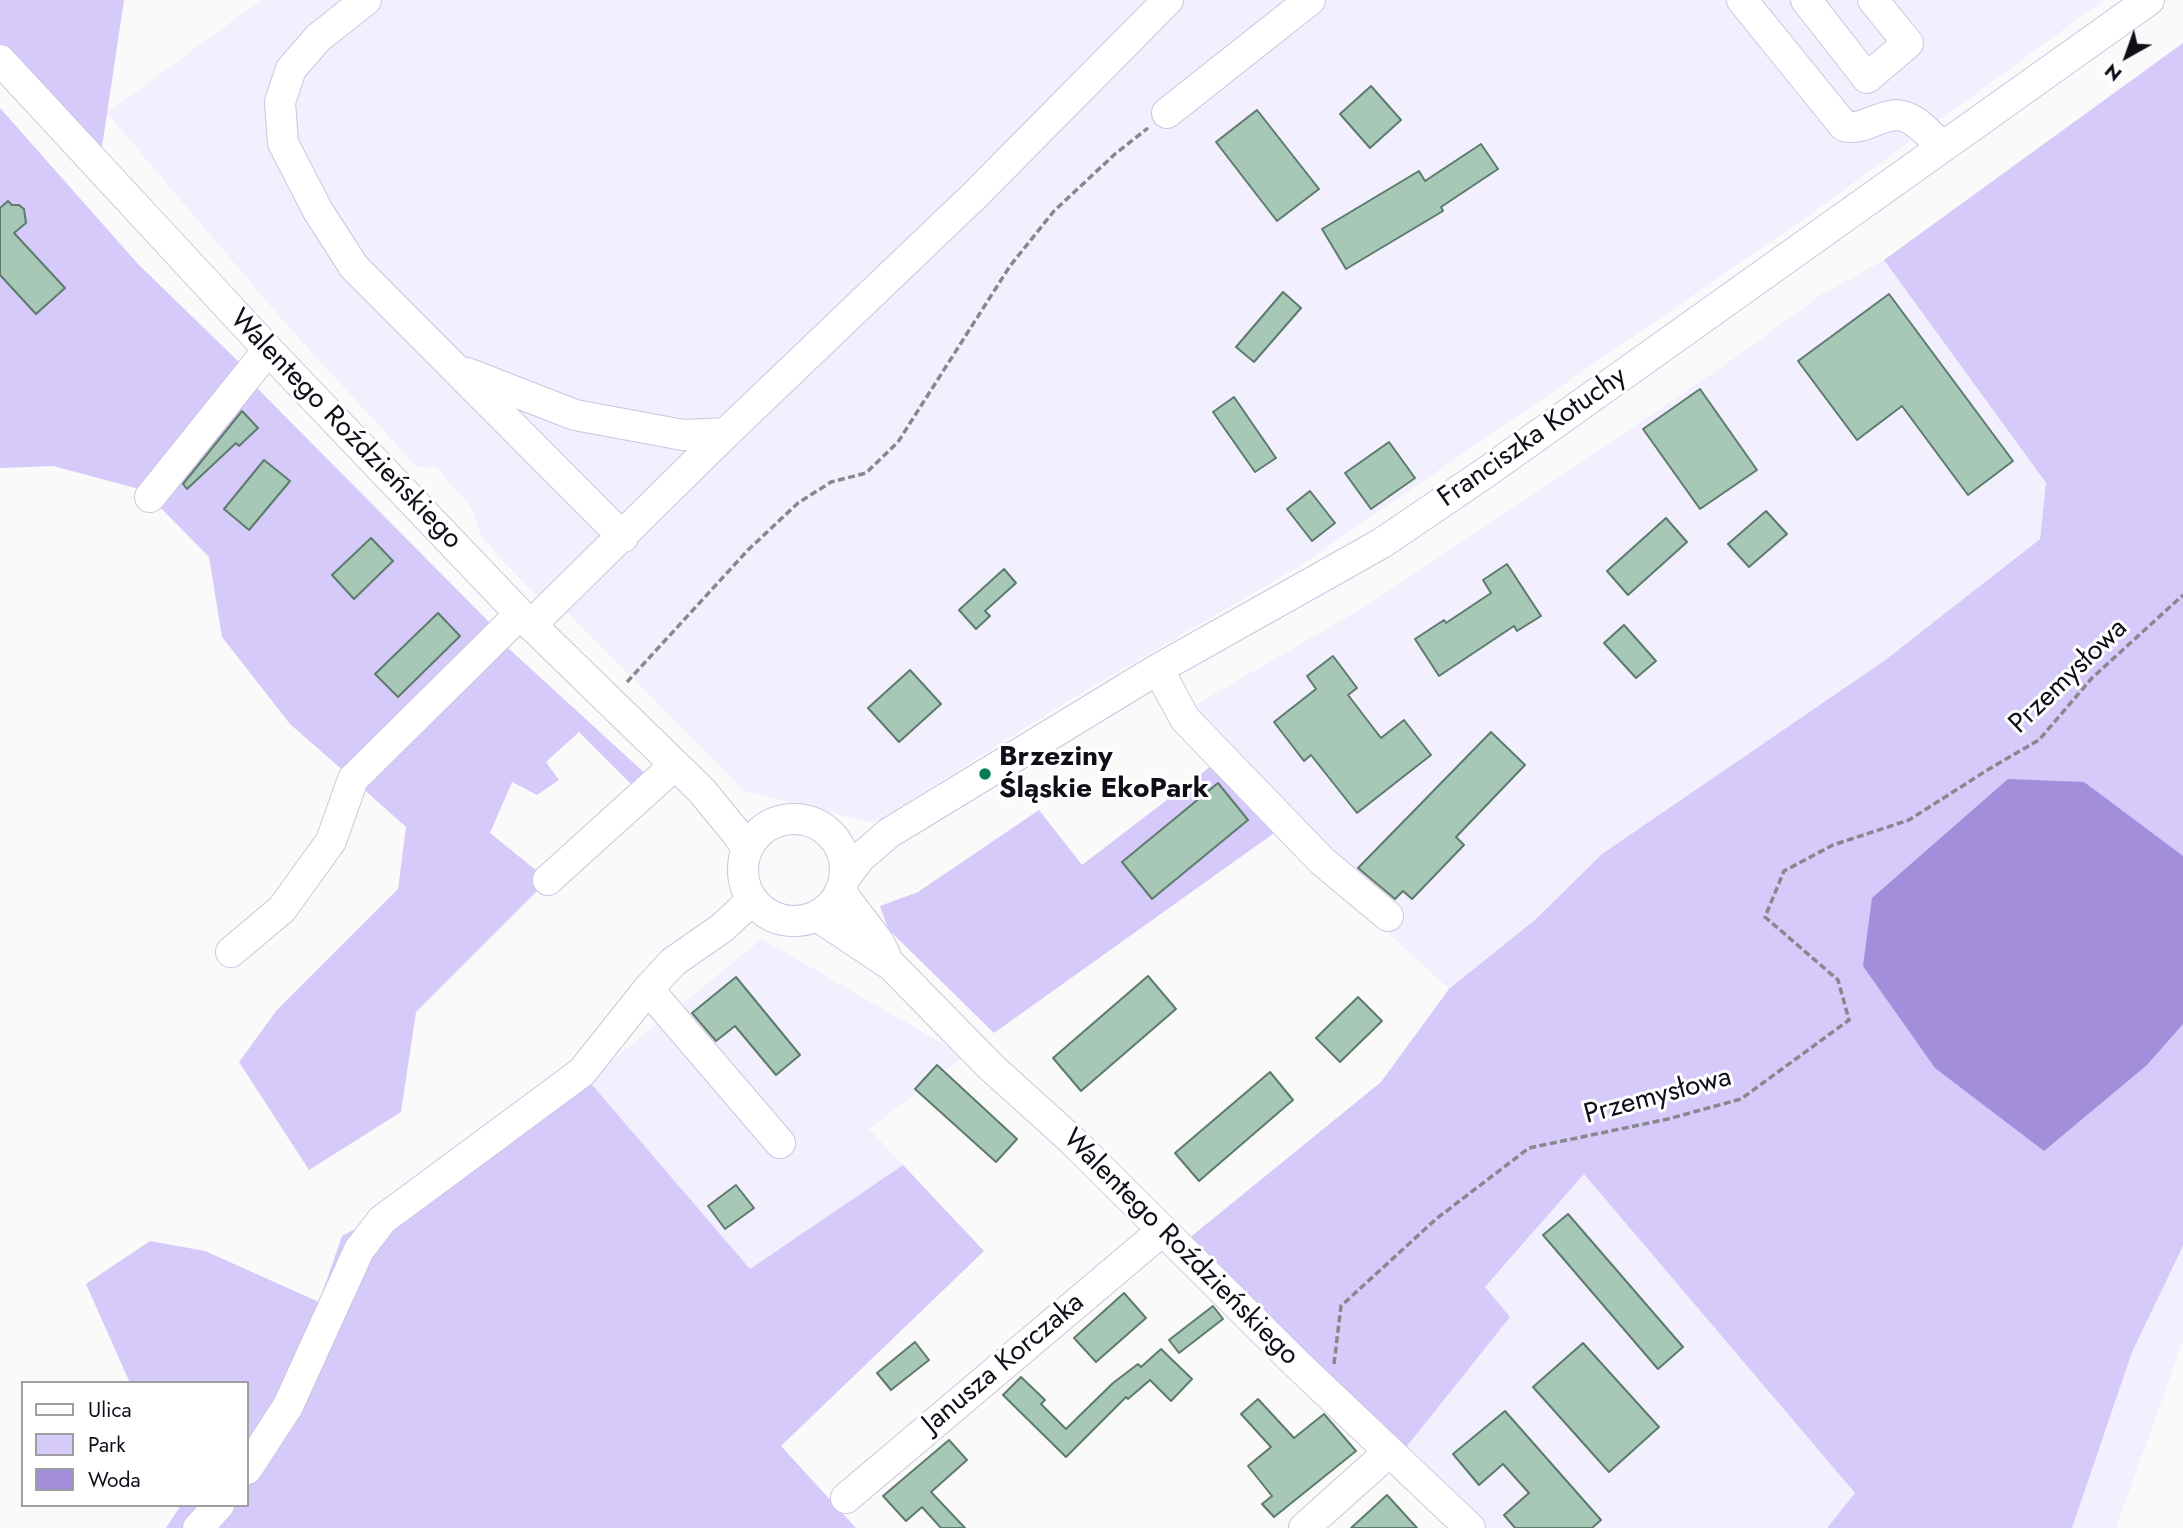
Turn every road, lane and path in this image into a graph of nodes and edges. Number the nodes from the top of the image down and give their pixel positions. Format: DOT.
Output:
graph roads {
  1 [pos="366,0"];
  2 [pos="1168,0"];
  3 [pos="1310,0"];
  4 [pos="1742,0"];
  5 [pos="1806,0"];
  6 [pos="1873,0"];
  7 [pos="2149,0"];
  8 [pos="0,60"];
  9 [pos="1167,113"];
  10 [pos="1942,147"];
  11 [pos="268,350"];
  12 [pos="455,368"];
  13 [pos="726,433"];
  14 [pos="150,497"];
  15 [pos="622,537"];
  16 [pos="2183,595"];
  17 [pos="525,620"];
  18 [pos="1158,669"];
  19 [pos="605,698"];
  20 [pos="675,765"];
  21 [pos="701,790"];
  22 [pos="775,823"];
  23 [pos="889,833"];
  24 [pos="832,836"];
  25 [pos="747,850"];
  26 [pos="548,880"];
  27 [pos="842,885"];
  28 [pos="752,900"];
  29 [pos="817,916"];
  30 [pos="1388,916"];
  31 [pos="231,952"];
  32 [pos="892,967"];
  33 [pos="648,989"];
  34 [pos="780,1143"];
  35 [pos="1162,1230"];
  36 [pos="1330,1396"];
  37 [pos="1390,1452"];
  38 [pos="248,1466"];
  39 [pos="846,1498"];
  40 [pos="217,1507"];
  41 [pos="198,1528"];
  42 [pos="1304,1528"];
  43 [pos="1470,1528"];
  1 -- 12 [label="street"];
  2 -- 13 [label="street"];
  3 -- 9 [label="street"];
  4 -- 10 [label="street"];
  5 -- 6 [label="street"];
  7 -- 10 [label="street, Franciszka Kotuchy"];
  8 -- 11 [label="street, Walentego Roździeńskiego"];
  9 -- 19 [label="path"];
  10 -- 18 [label="street, Franciszka Kotuchy"];
  11 -- 14 [label="street"];
  11 -- 17 [label="street, Walentego Roździeńskiego"];
  12 -- 13 [label="street"];
  12 -- 15 [label="street"];
  13 -- 15 [label="street"];
  15 -- 17 [label="street"];
  16 -- 36 [label="path, Przemysłowa"];
  17 -- 19 [label="street, Walentego Roździeńskiego"];
  17 -- 31 [label="street"];
  18 -- 23 [label="street, Franciszka Kotuchy"];
  18 -- 30 [label="street"];
  19 -- 20 [label="street, Walentego Roździeńskiego"];
  20 -- 21 [label="street, Walentego Roździeńskiego"];
  20 -- 26 [label="street"];
  21 -- 22 [label="street, Walentego Roździeńskiego"];
  21 -- 25 [label="street, Walentego Roździeńskiego"];
  22 -- 24 [label="street"];
  22 -- 25 [label="street"];
  23 -- 24 [label="street, Franciszka Kotuchy"];
  23 -- 27 [label="street, Franciszka Kotuchy"];
  24 -- 27 [label="street"];
  25 -- 28 [label="street"];
  27 -- 29 [label="street"];
  27 -- 32 [label="street, Walentego Roździeńskiego"];
  28 -- 29 [label="street"];
  28 -- 33 [label="street"];
  29 -- 32 [label="street, Walentego Roździeńskiego"];
  32 -- 35 [label="street, Walentego Roździeńskiego"];
  33 -- 34 [label="street"];
  33 -- 38 [label="street"];
  35 -- 36 [label="street, Walentego Roździeńskiego"];
  35 -- 39 [label="street, Janusza Korczaka"];
  36 -- 37 [label="street, Walentego Roździeńskiego"];
  37 -- 42 [label="street"];
  37 -- 43 [label="street, Walentego Roździeńskiego"];
  40 -- 41 [label="street"];
}
